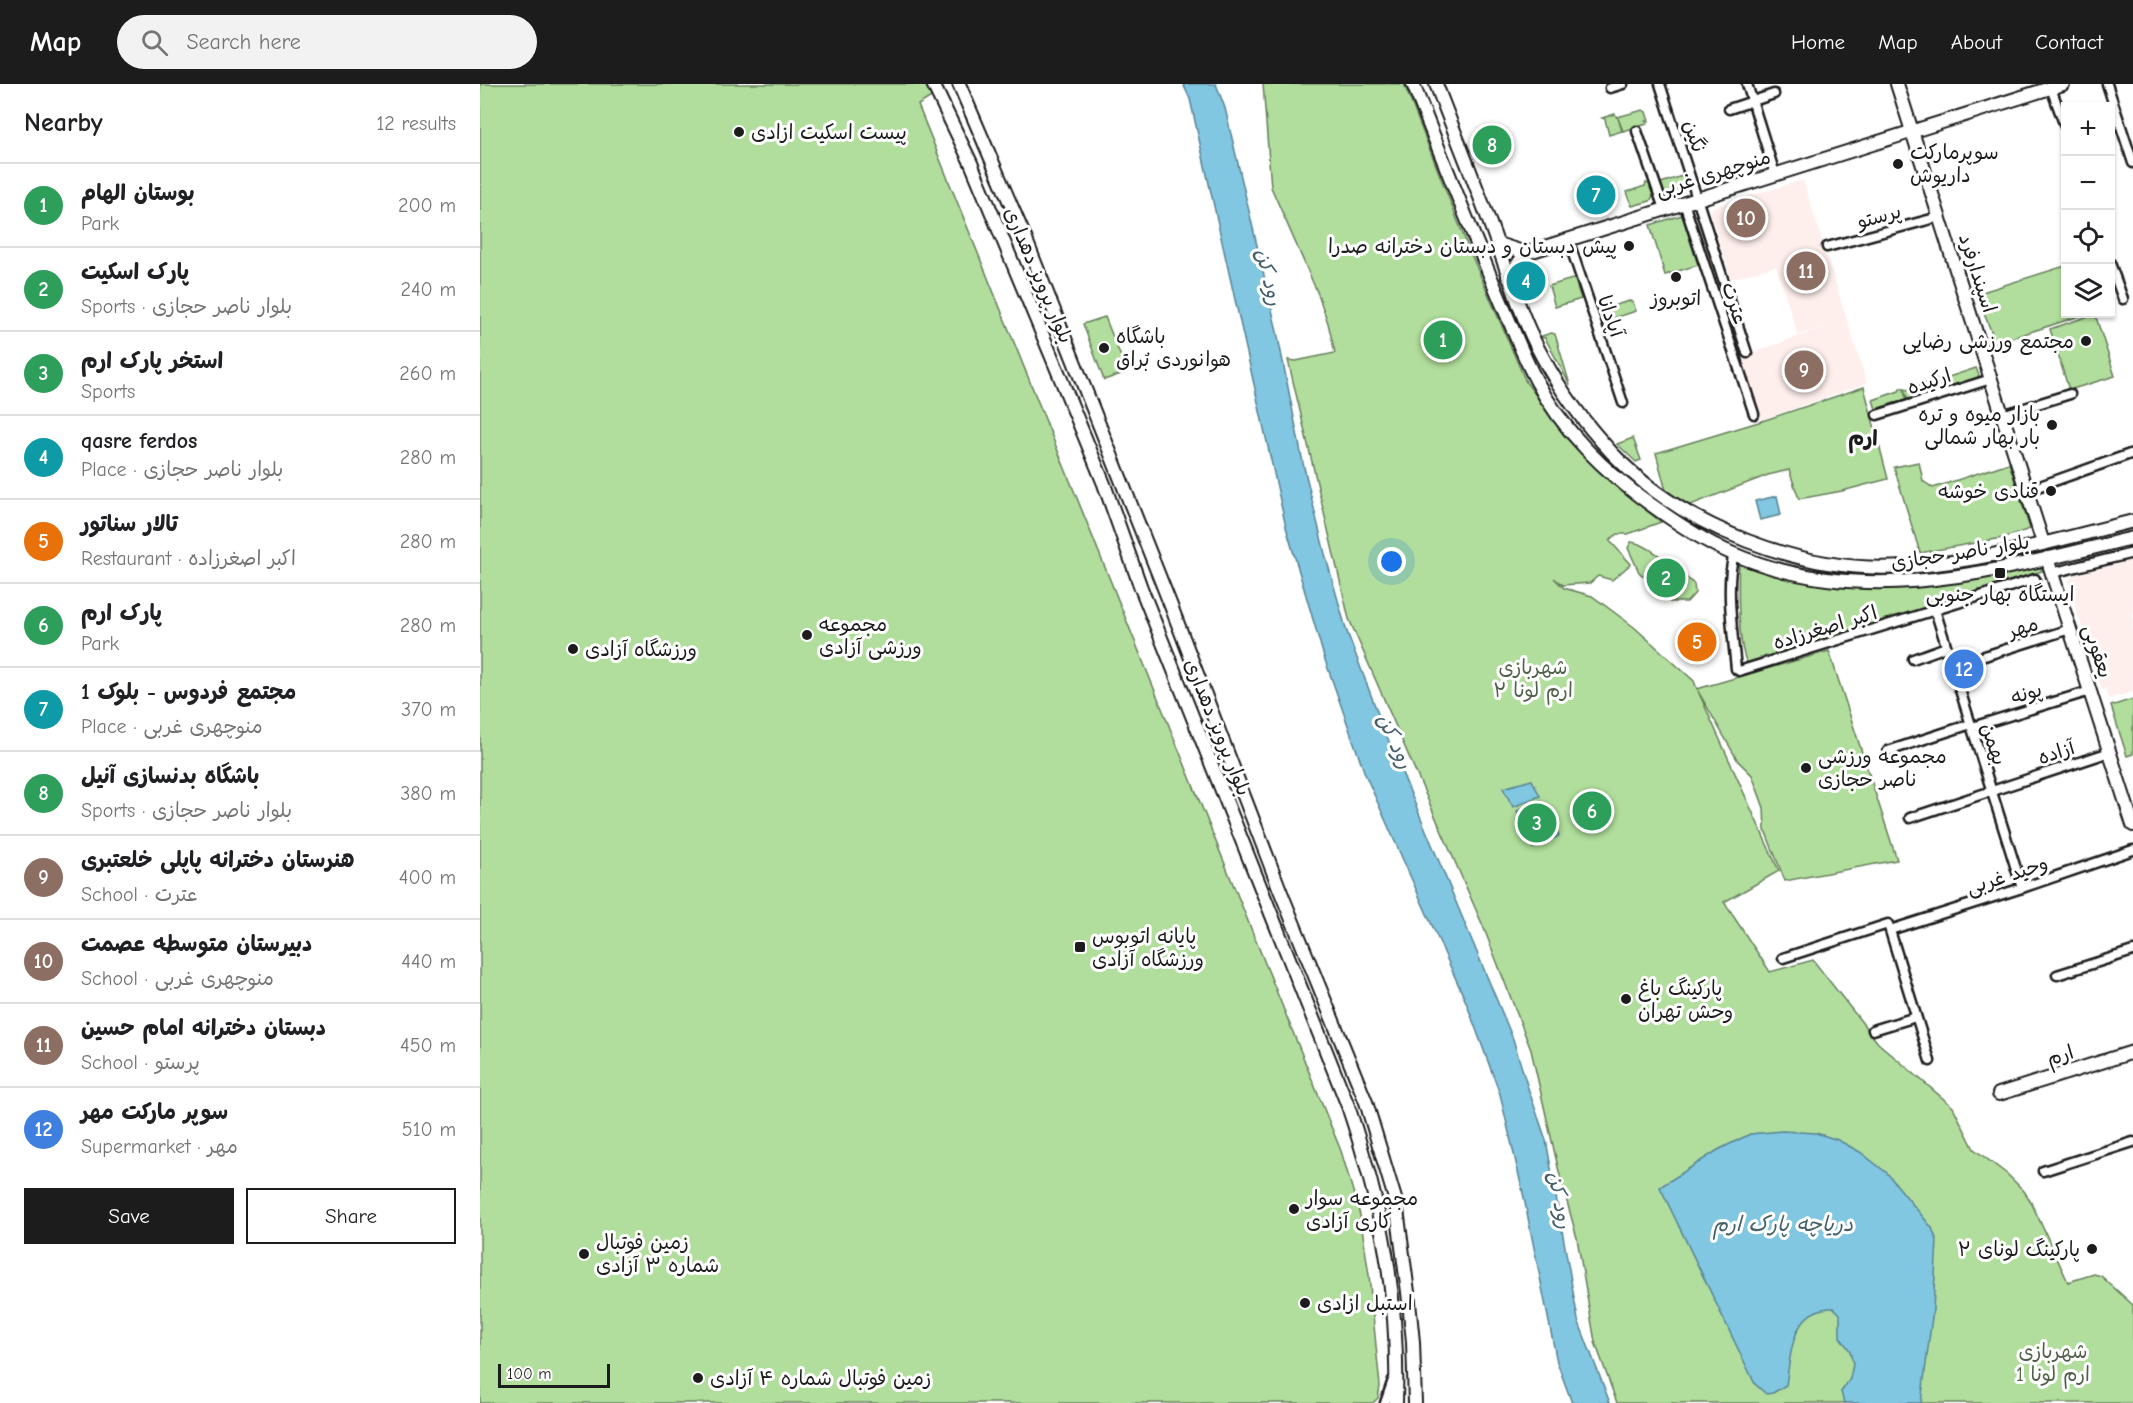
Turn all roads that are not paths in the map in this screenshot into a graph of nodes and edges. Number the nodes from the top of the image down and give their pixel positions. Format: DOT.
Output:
graph roads {
  1 [pos="933,84"];
  2 [pos="959,84"];
  3 [pos="1413,84"];
  4 [pos="1436,84"];
  5 [pos="1623,84"];
  6 [pos="1660,84"];
  7 [pos="1747,84"];
  8 [pos="1897,84"];
  9 [pos="2108,84"];
  10 [pos="2057,86"];
  11 [pos="1610,88"];
  12 [pos="1774,94"];
  13 [pos="1752,101"];
  14 [pos="2061,105"];
  15 [pos="1729,109"];
  16 [pos="1637,131"];
  17 [pos="1912,131"];
  18 [pos="2133,163"];
  19 [pos="1775,174"];
  20 [pos="1698,199"];
  21 [pos="1684,203"];
  22 [pos="1664,209"];
  23 [pos="1939,217"];
  24 [pos="1568,239"];
  25 [pos="1498,244"];
  26 [pos="1827,247"];
  27 [pos="1526,253"];
  28 [pos="2110,264"];
  29 [pos="1508,277"];
  30 [pos="2123,299"];
  31 [pos="1747,353"];
  32 [pos="1990,379"];
  33 [pos="2070,394"];
  34 [pos="1623,403"];
  35 [pos="1754,414"];
  36 [pos="1877,415"];
  37 [pos="2002,415"];
  38 [pos="2133,453"];
  39 [pos="2026,491"];
  40 [pos="2133,521"];
  41 [pos="2133,538"];
  42 [pos="2043,543"];
  43 [pos="2133,553"];
  44 [pos="1734,554"];
  45 [pos="2047,558"];
  46 [pos="2052,573"];
  47 [pos="2035,579"];
  48 [pos="1935,610"];
  49 [pos="2070,629"];
  50 [pos="1947,647"];
  51 [pos="1913,659"];
  52 [pos="1953,666"];
  53 [pos="2090,691"];
  54 [pos="1971,725"];
  55 [pos="1888,751"];
  56 [pos="2110,752"];
  57 [pos="1992,791"];
  58 [pos="1911,818"];
  59 [pos="2133,825"];
  60 [pos="2133,850"];
  61 [pos="2022,888"];
  62 [pos="1889,927"];
  63 [pos="2133,951"];
  64 [pos="1783,958"];
  65 [pos="2057,975"];
  66 [pos="1916,1017"];
  67 [pos="1873,1030"];
  68 [pos="2133,1052"];
  69 [pos="1930,1061"];
  70 [pos="1999,1094"];
  71 [pos="2133,1142"];
  72 [pos="2043,1171"];
  73 [pos="1397,1366"];
  74 [pos="1385,1403"];
  75 [pos="1396,1403"];
  76 [pos="1415,1403"];
  1 -- 73 [label="main road, بلوار پرویز دهداری"];
  2 -- 76 [label="main road, بلوار پرویز دهداری"];
  3 -- 44 [label="main road, بلوار ناصر حجازی"];
  4 -- 25 [label="main road, بلوار ناصر حجازی"];
  5 -- 11 [label="street"];
  6 -- 20 [label="street, نگین"];
  7 -- 13 [label="street"];
  8 -- 17 [label="main road, اسپندارفرد"];
  9 -- 18 [label="street"];
  10 -- 14 [label="street"];
  10 -- 17 [label="main road, منوچهری غربی"];
  12 -- 13 [label="street"];
  13 -- 15 [label="street"];
  13 -- 19 [label="street"];
  16 -- 22 [label="street"];
  17 -- 19 [label="main road, منوچهری غربی"];
  17 -- 23 [label="main road, اسپندارفرد"];
  19 -- 20 [label="main road, منوچهری غربی"];
  20 -- 21 [label="main road, منوچهری غربی"];
  20 -- 31 [label="street, نگین"];
  21 -- 22 [label="main road, منوچهری غربی"];
  21 -- 35 [label="street, عترت"];
  22 -- 24 [label="main road, منوچهری غربی"];
  23 -- 26 [label="street, پرستو"];
  23 -- 32 [label="main road, اسپندارفرد"];
  24 -- 27 [label="main road, منوچهری غربی"];
  24 -- 34 [label="street, آپادانا"];
  25 -- 27 [label="main road"];
  25 -- 29 [label="main road, بلوار ناصر حجازی"];
  27 -- 29 [label="main road"];
  28 -- 30 [label="street"];
  29 -- 42 [label="main road, بلوار ناصر حجازی"];
  32 -- 36 [label="street, ارکیده"];
  32 -- 37 [label="main road, اسپندارفرد"];
  33 -- 37 [label="street"];
  37 -- 39 [label="main road, اسپندارفرد"];
  38 -- 39 [label="street"];
  39 -- 42 [label="main road, اسپندارفرد"];
  40 -- 42 [label="main road, بلوار ناصر حجازی"];
  41 -- 45 [label="main road, بلوار ناصر حجازی"];
  43 -- 46 [label="street"];
  44 -- 45 [label="main road, بلوار ناصر حجازی"];
  44 -- 48 [label="street, اکبر اصغرزاده"];
  45 -- 46 [label="main road, یعقوبی"];
  46 -- 49 [label="main road, یعقوبی"];
  47 -- 48 [label="street, اکبر اصغرزاده"];
  48 -- 50 [label="street, بهمن"];
  49 -- 52 [label="street, مهر"];
  49 -- 53 [label="main road, یعقوبی"];
  50 -- 51 [label="street"];
  50 -- 52 [label="street, بهمن"];
  52 -- 54 [label="street, بهمن"];
  53 -- 54 [label="street, پونه"];
  53 -- 56 [label="main road, یعقوبی"];
  54 -- 55 [label="street, پونه"];
  54 -- 57 [label="street, بهمن"];
  56 -- 57 [label="street, آزاده"];
  56 -- 59 [label="main road, یعقوبی"];
  57 -- 58 [label="street, آزاده"];
  57 -- 61 [label="street, بهمن"];
  60 -- 61 [label="street, وحید غربی"];
  61 -- 62 [label="street, وحید غربی"];
  62 -- 64 [label="street, وحید غربی"];
  62 -- 66 [label="street"];
  63 -- 65 [label="street"];
  66 -- 67 [label="street"];
  66 -- 69 [label="street"];
  68 -- 70 [label="main road, ارم"];
  71 -- 72 [label="street"];
  73 -- 74 [label="street"];
  73 -- 75 [label="main road, بلوار پرویز دهداری"];
}
